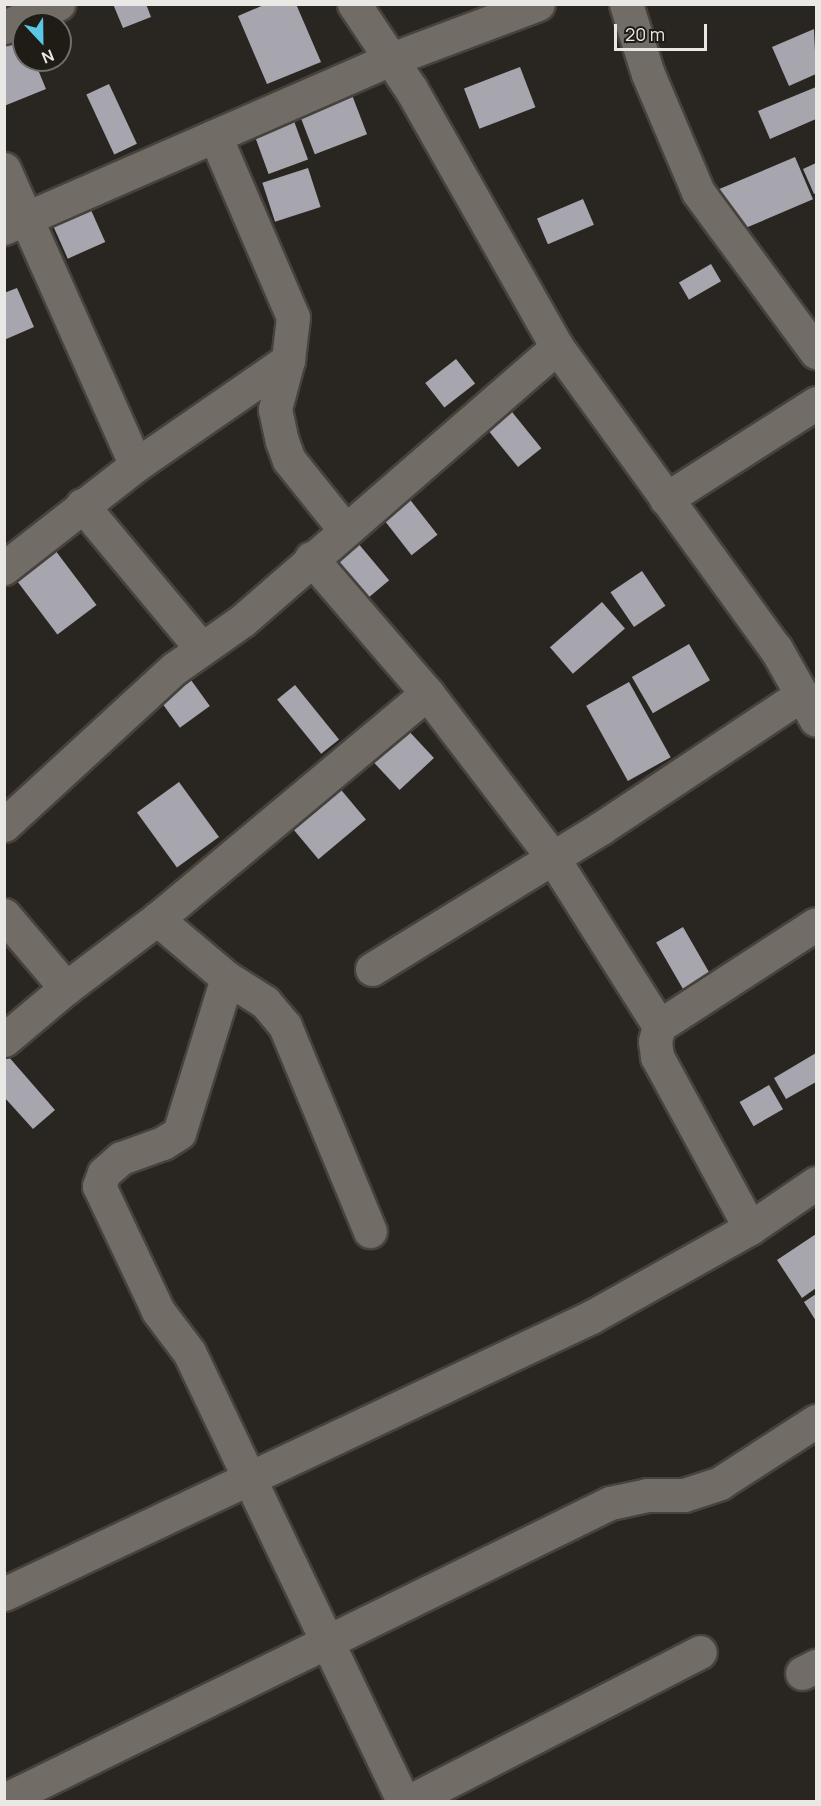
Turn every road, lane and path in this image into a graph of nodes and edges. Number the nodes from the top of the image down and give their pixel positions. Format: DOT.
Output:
graph roads {
  1 [pos="58,4"];
  2 [pos="354,4"];
  3 [pos="538,4"];
  4 [pos="626,4"];
  5 [pos="4,27"];
  6 [pos="389,60"];
  7 [pos="215,136"];
  8 [pos="4,169"];
  9 [pos="15,223"];
  10 [pos="557,347"];
  11 [pos="816,352"];
  12 [pos="288,360"];
  13 [pos="816,403"];
  14 [pos="136,465"];
  15 [pos="666,499"];
  16 [pos="82,505"];
  17 [pos="345,530"];
  18 [pos="311,558"];
  19 [pos="4,568"];
  20 [pos="202,649"];
  21 [pos="427,693"];
  22 [pos="809,707"];
  23 [pos="4,825"];
  24 [pos="551,855"];
  25 [pos="4,915"];
  26 [pos="157,919"];
  27 [pos="816,924"];
  28 [pos="372,969"];
  29 [pos="227,978"];
  30 [pos="66,988"];
  31 [pos="659,1026"];
  32 [pos="4,1040"];
  33 [pos="816,1183"];
  34 [pos="750,1228"];
  35 [pos="370,1231"];
  36 [pos="816,1420"];
  37 [pos="248,1479"];
  38 [pos="4,1594"];
  39 [pos="328,1645"];
  40 [pos="700,1652"];
  41 [pos="4,1800"];
  42 [pos="406,1802"];
  1 -- 5 [label="street"];
  2 -- 6 [label="street"];
  3 -- 6 [label="street"];
  4 -- 11 [label="street"];
  6 -- 7 [label="street"];
  6 -- 10 [label="street"];
  7 -- 9 [label="street"];
  7 -- 12 [label="street"];
  8 -- 9 [label="street"];
  9 -- 14 [label="street"];
  10 -- 15 [label="street"];
  10 -- 17 [label="street"];
  12 -- 14 [label="street"];
  12 -- 17 [label="street"];
  13 -- 15 [label="street"];
  14 -- 16 [label="street"];
  15 -- 22 [label="street"];
  16 -- 19 [label="street"];
  16 -- 20 [label="street"];
  17 -- 18 [label="street"];
  18 -- 20 [label="street"];
  18 -- 21 [label="street"];
  20 -- 23 [label="street"];
  21 -- 24 [label="street"];
  21 -- 26 [label="street"];
  22 -- 24 [label="street"];
  24 -- 28 [label="street"];
  24 -- 31 [label="street"];
  25 -- 30 [label="street"];
  26 -- 29 [label="street"];
  26 -- 30 [label="street"];
  27 -- 31 [label="street"];
  29 -- 35 [label="street"];
  29 -- 37 [label="street"];
  30 -- 32 [label="street"];
  31 -- 34 [label="street"];
  33 -- 34 [label="street"];
  34 -- 37 [label="street"];
  36 -- 39 [label="street"];
  37 -- 38 [label="street"];
  37 -- 39 [label="street"];
  39 -- 41 [label="street"];
  39 -- 42 [label="street"];
  40 -- 42 [label="street"];
}
